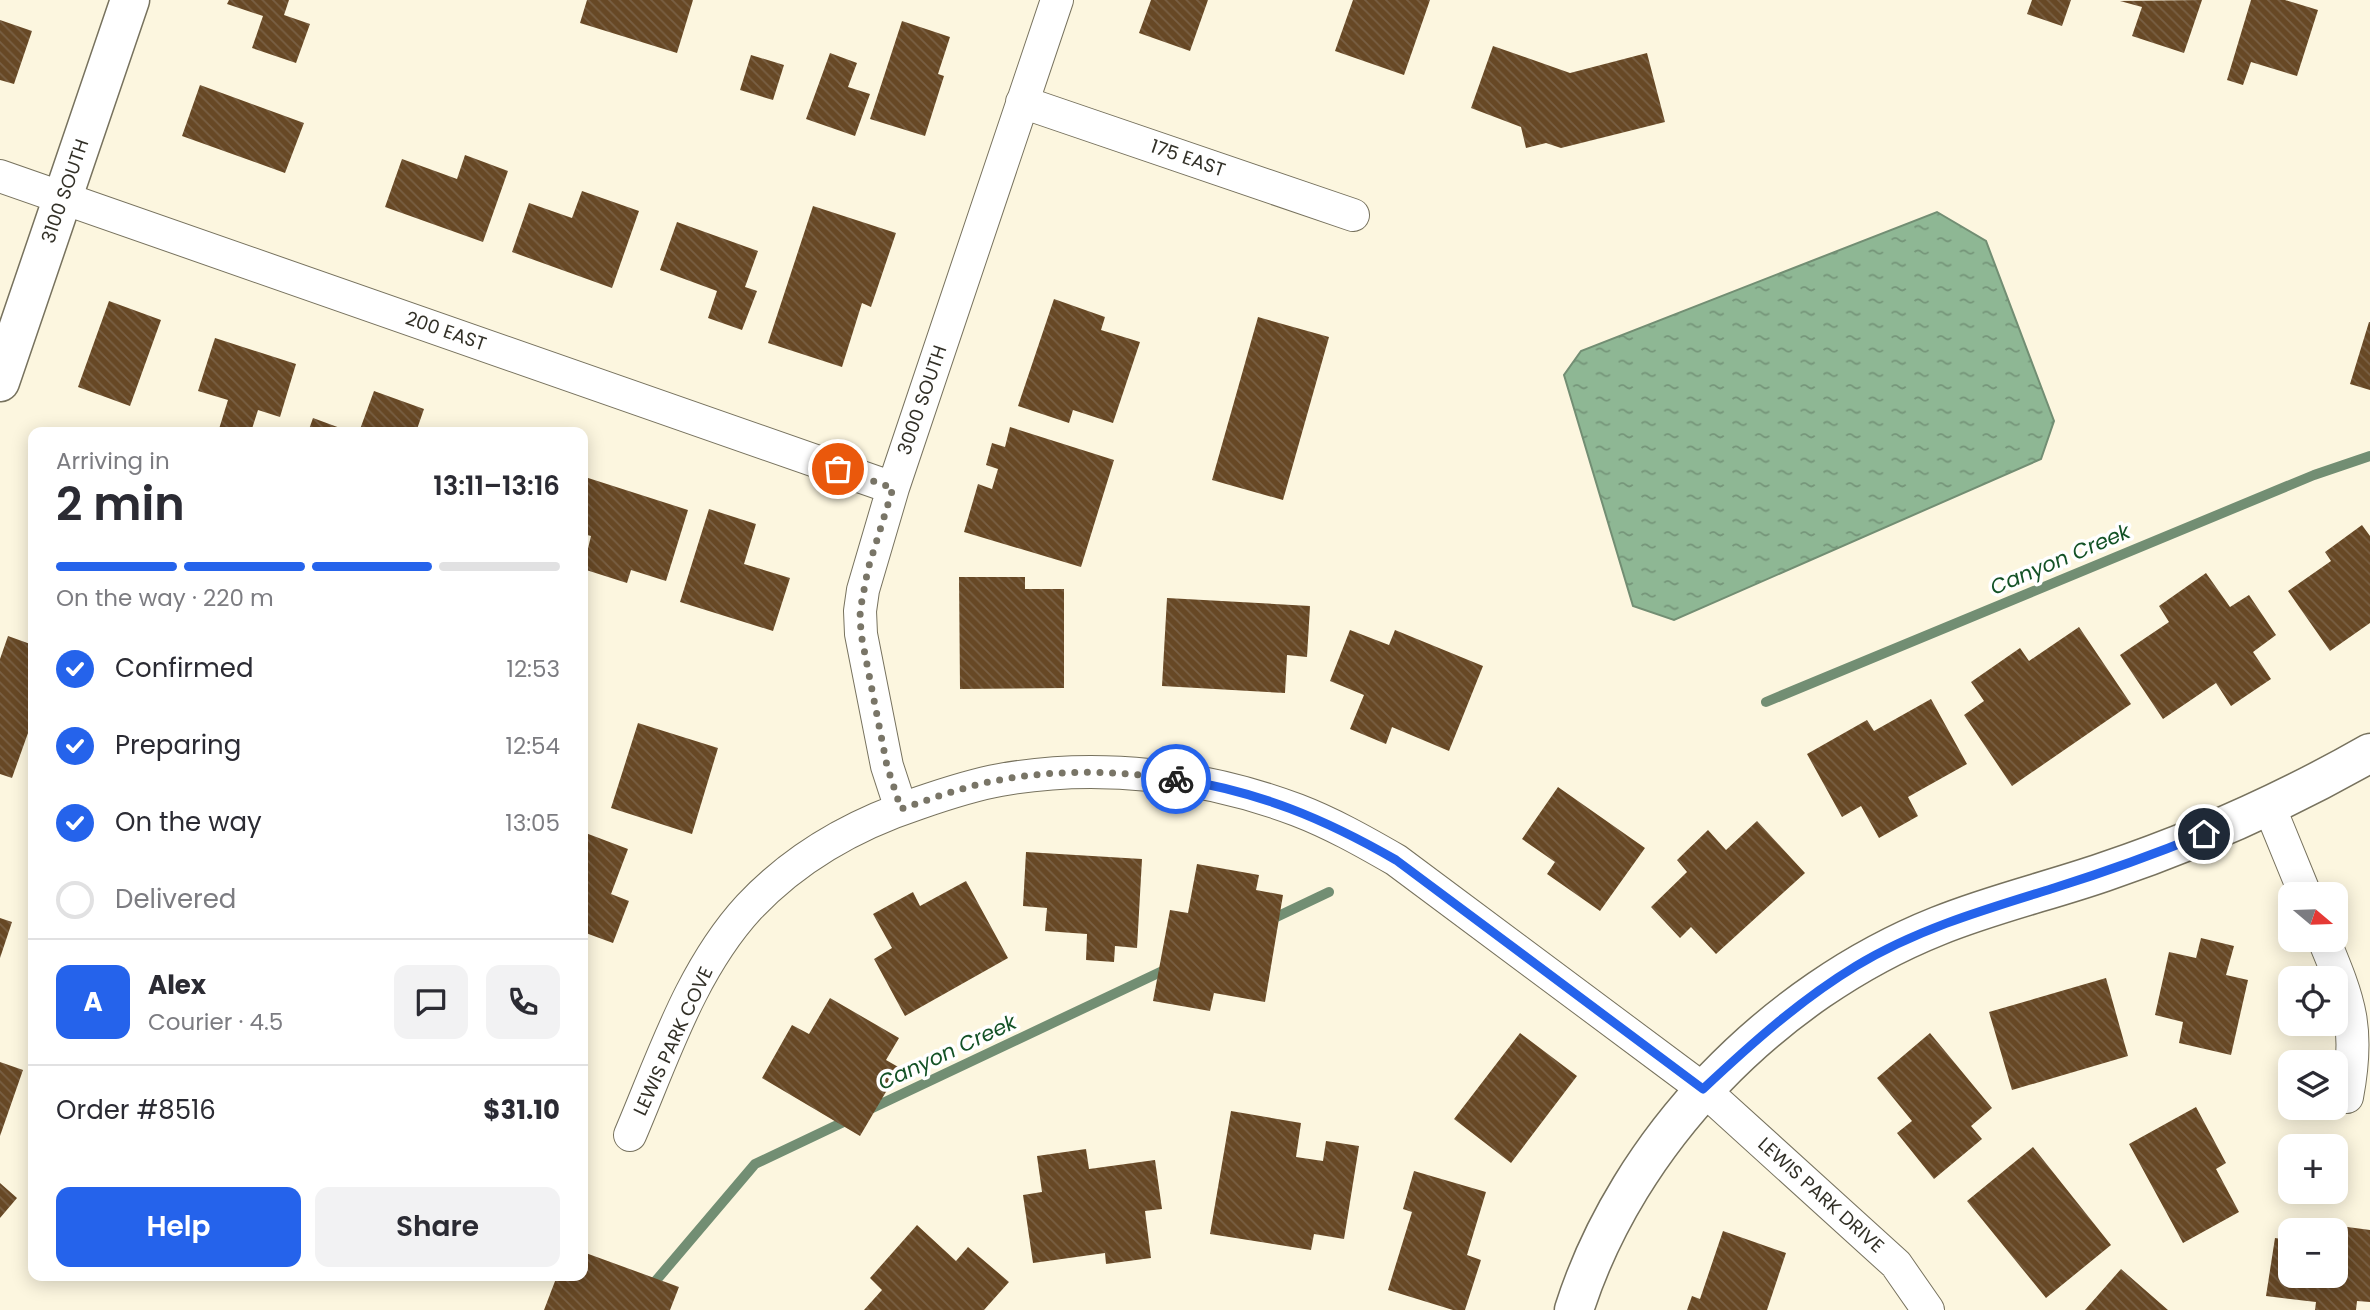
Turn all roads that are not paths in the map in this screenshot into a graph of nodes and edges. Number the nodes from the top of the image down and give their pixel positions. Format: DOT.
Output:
graph roads {
  1 [pos="130,0"];
  2 [pos="1057,0"];
  3 [pos="1022,102"];
  4 [pos="0,176"];
  5 [pos="63,197"];
  6 [pos="1353,215"];
  7 [pos="0,382"];
  8 [pos="893,488"];
  9 [pos="2370,752"];
  10 [pos="2269,806"];
  11 [pos="901,809"];
  12 [pos="2300,882"];
  13 [pos="2329,952"];
  14 [pos="1703,1089"];
  15 [pos="2348,1092"];
  16 [pos="630,1135"];
  17 [pos="1574,1310"];
  18 [pos="1928,1310"];
  1 -- 5 [label="street, 3100 SOUTH"];
  2 -- 3 [label="street, 3000 SOUTH"];
  3 -- 6 [label="street, 175 EAST"];
  3 -- 8 [label="street, 3000 SOUTH"];
  4 -- 5 [label="street, 200 EAST"];
  5 -- 7 [label="street, 3100 SOUTH"];
  5 -- 8 [label="street, 200 EAST"];
  8 -- 11 [label="street, 3000 SOUTH"];
  9 -- 10 [label="street"];
  10 -- 12 [label="street"];
  10 -- 14 [label="street"];
  11 -- 14 [label="street, LEWIS PARK COVE"];
  11 -- 16 [label="street, LEWIS PARK COVE"];
  13 -- 15 [label="street"];
  14 -- 17 [label="street"];
  14 -- 18 [label="street, LEWIS PARK DRIVE"];
}
